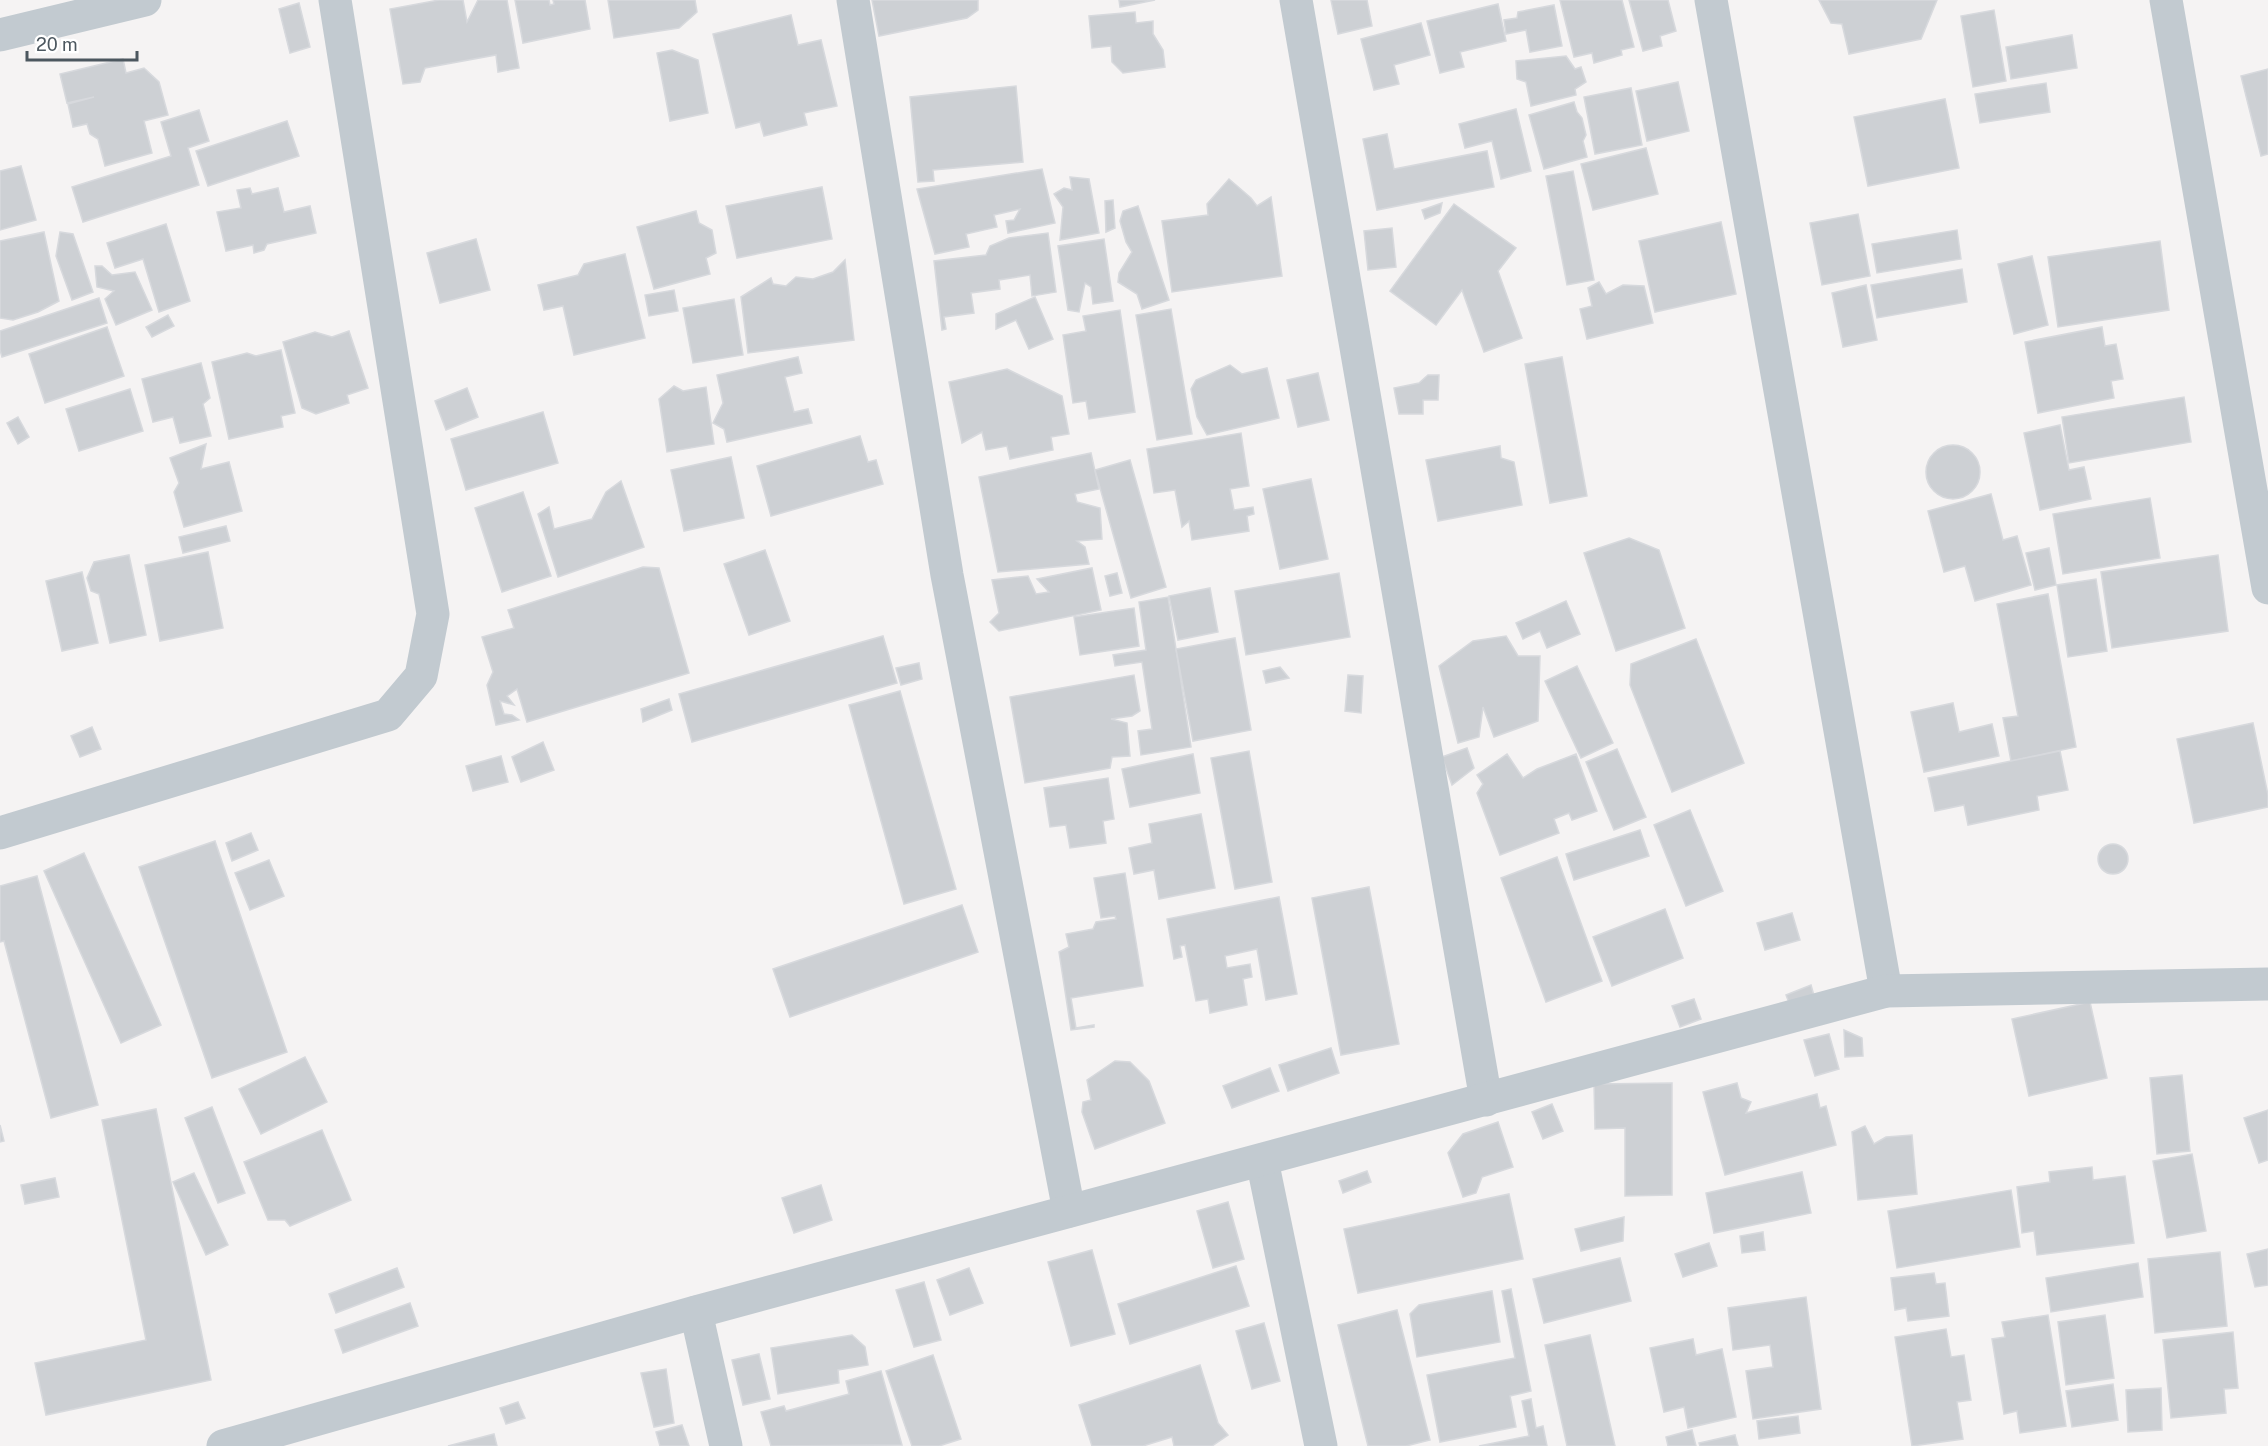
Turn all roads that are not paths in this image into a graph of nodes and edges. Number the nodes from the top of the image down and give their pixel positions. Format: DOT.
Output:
graph roads {
  1 [pos="145,0"];
  2 [pos="335,0"];
  3 [pos="853,0"];
  4 [pos="1296,0"];
  5 [pos="1711,0"];
  6 [pos="2166,0"];
  7 [pos="0,35"];
  8 [pos="2268,588"];
  9 [pos="0,833"];
  10 [pos="2268,984"];
  11 [pos="1886,991"];
  12 [pos="1486,1100"];
  13 [pos="1262,1160"];
  14 [pos="1069,1212"];
  15 [pos="696,1312"];
  16 [pos="228,1445"];
  17 [pos="726,1446"];
  18 [pos="1322,1446"];
  1 -- 7 [label="street"];
  2 -- 9 [label="street"];
  3 -- 14 [label="street"];
  4 -- 12 [label="street"];
  5 -- 11 [label="street"];
  6 -- 8 [label="street"];
  10 -- 11 [label="street"];
  11 -- 12 [label="street"];
  12 -- 13 [label="street"];
  13 -- 14 [label="street"];
  13 -- 18 [label="street"];
  14 -- 15 [label="street"];
  15 -- 16 [label="street"];
  15 -- 17 [label="street"];
}
